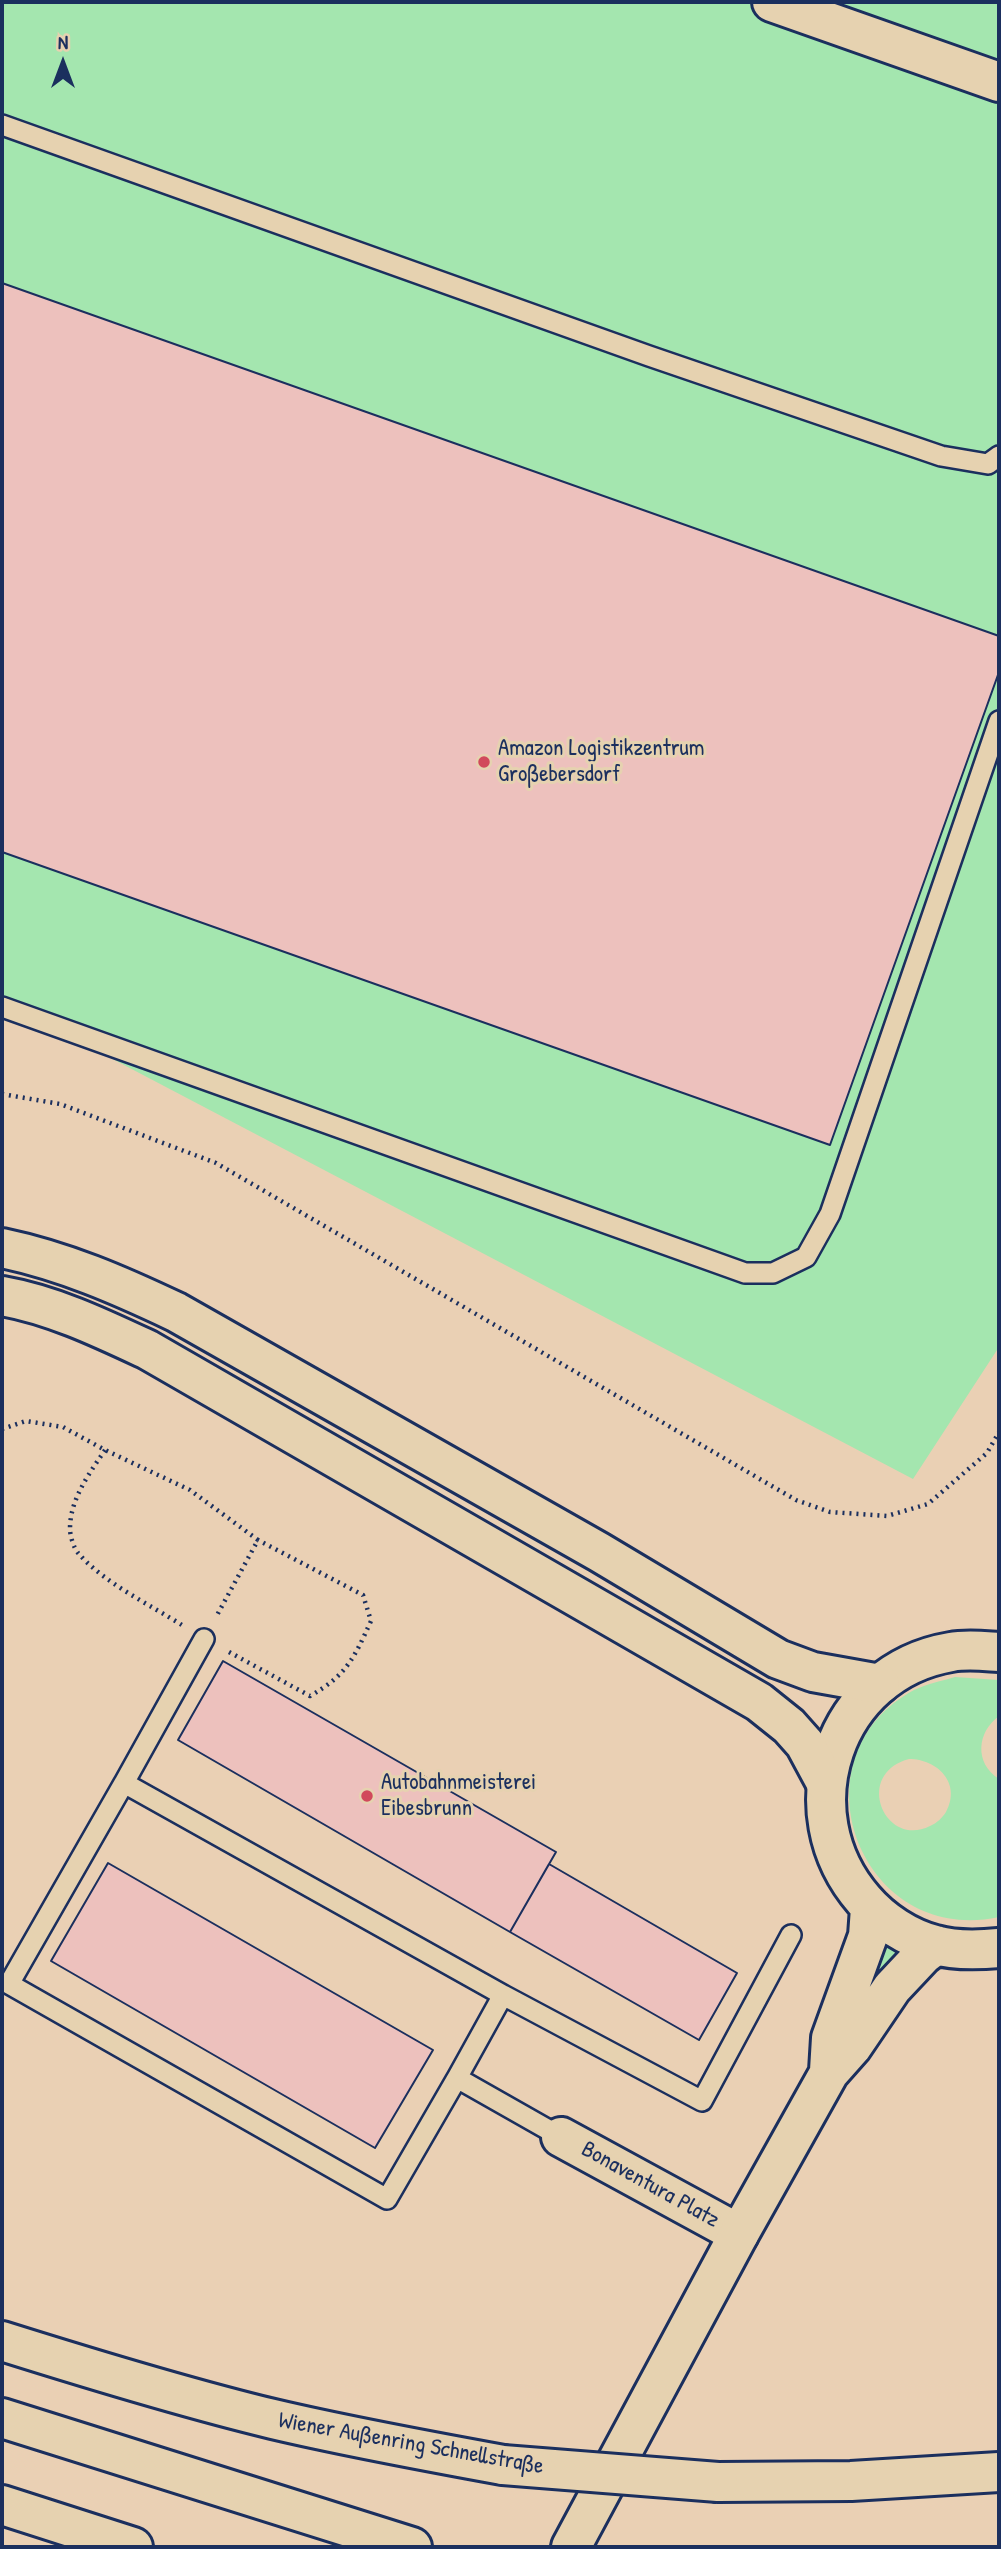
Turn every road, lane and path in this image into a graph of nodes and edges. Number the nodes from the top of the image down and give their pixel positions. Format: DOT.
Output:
graph roads {
  1 [pos="772,2"];
  2 [pos="999,82"];
  3 [pos="2,125"];
  4 [pos="999,456"];
  5 [pos="999,721"];
  6 [pos="2,1007"];
  7 [pos="2,1094"];
  8 [pos="2,1248"];
  9 [pos="2,1296"];
  10 [pos="2,1429"];
  11 [pos="999,1432"];
  12 [pos="104,1450"];
  13 [pos="258,1540"];
  14 [pos="204,1639"];
  15 [pos="999,1652"];
  16 [pos="880,1684"];
  17 [pos="124,1783"];
  18 [pos="826,1783"];
  19 [pos="870,1908"];
  20 [pos="791,1935"];
  21 [pos="936,1945"];
  22 [pos="999,1948"];
  23 [pos="503,1995"];
  24 [pos="829,2073"];
  25 [pos="457,2078"];
  26 [pos="561,2137"];
  27 [pos="739,2234"];
  28 [pos="2,2332"];
  29 [pos="19,2347"];
  30 [pos="2,2418"];
  31 [pos="999,2472"];
  32 [pos="2,2505"];
  33 [pos="132,2547"];
  34 [pos="412,2547"];
  35 [pos="571,2547"];
  1 -- 2 [label="main road"];
  3 -- 4 [label="lane"];
  5 -- 6 [label="lane"];
  7 -- 11 [label="path"];
  8 -- 16 [label="main road"];
  9 -- 18 [label="main road"];
  10 -- 12 [label="path"];
  12 -- 13 [label="path"];
  12 -- 14 [label="path"];
  13 -- 14 [label="path"];
  13 -- 14 [label="path"];
  14 -- 17 [label="lane"];
  15 -- 16 [label="main road"];
  16 -- 18 [label="main road"];
  17 -- 23 [label="lane"];
  17 -- 25 [label="lane"];
  18 -- 19 [label="main road"];
  19 -- 21 [label="main road"];
  19 -- 24 [label="main road"];
  20 -- 23 [label="lane"];
  21 -- 22 [label="main road"];
  21 -- 24 [label="main road"];
  23 -- 25 [label="lane"];
  24 -- 27 [label="main road"];
  25 -- 26 [label="lane"];
  26 -- 27 [label="main road, Bonaventura Platz"];
  27 -- 35 [label="main road"];
  28 -- 29 [label="main road, Wiener Außenring Schnellstraße"];
  29 -- 31 [label="main road, Wiener Außenring Schnellstraße, bridge"];
  30 -- 34 [label="main road"];
  32 -- 33 [label="main road"];
}
